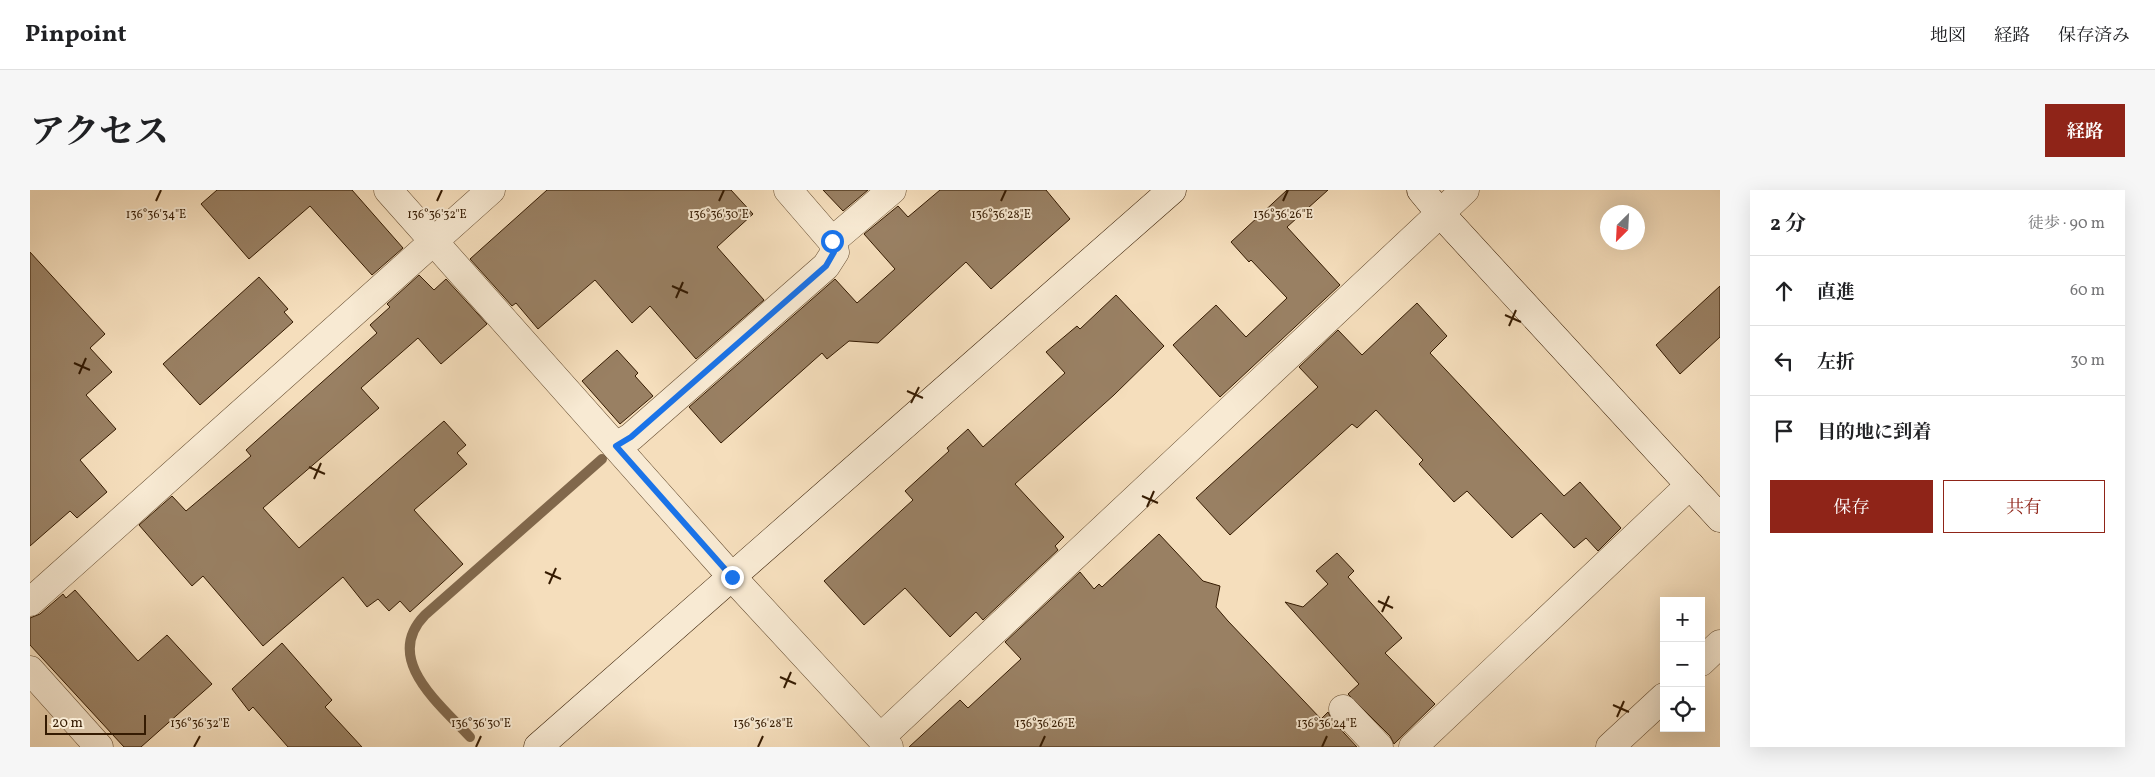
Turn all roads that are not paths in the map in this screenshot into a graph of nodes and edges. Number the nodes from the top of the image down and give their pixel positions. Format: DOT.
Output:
graph roads {
  1 [pos="388,190"];
  2 [pos="491,190"];
  3 [pos="788,190"];
  4 [pos="892,190"];
  5 [pos="1172,190"];
  6 [pos="1421,190"];
  7 [pos="1465,190"];
  8 [pos="1440,214"];
  9 [pos="832,241"];
  10 [pos="434,242"];
  11 [pos="616,446"];
  12 [pos="1690,485"];
  13 [pos="1720,518"];
  14 [pos="732,577"];
  15 [pos="30,602"];
  16 [pos="1720,644"];
  17 [pos="1705,658"];
  18 [pos="30,670"];
  19 [pos="1660,701"];
  20 [pos="1343,709"];
  21 [pos="885,742"];
  22 [pos="99,747"];
  23 [pos="538,747"];
  24 [pos="1380,747"];
  25 [pos="1413,747"];
  26 [pos="1610,747"];
  1 -- 10 [label="street"];
  2 -- 10 [label="street"];
  3 -- 9 [label="street"];
  4 -- 9 [label="street"];
  5 -- 14 [label="street"];
  6 -- 8 [label="street"];
  7 -- 8 [label="street"];
  8 -- 12 [label="street"];
  8 -- 21 [label="street"];
  9 -- 11 [label="street"];
  10 -- 11 [label="street"];
  10 -- 15 [label="street"];
  11 -- 14 [label="street"];
  12 -- 13 [label="street"];
  12 -- 25 [label="street"];
  14 -- 21 [label="street"];
  14 -- 23 [label="street"];
  16 -- 17 [label="street"];
  18 -- 22 [label="street"];
  19 -- 26 [label="street"];
  20 -- 24 [label="street"];
}
